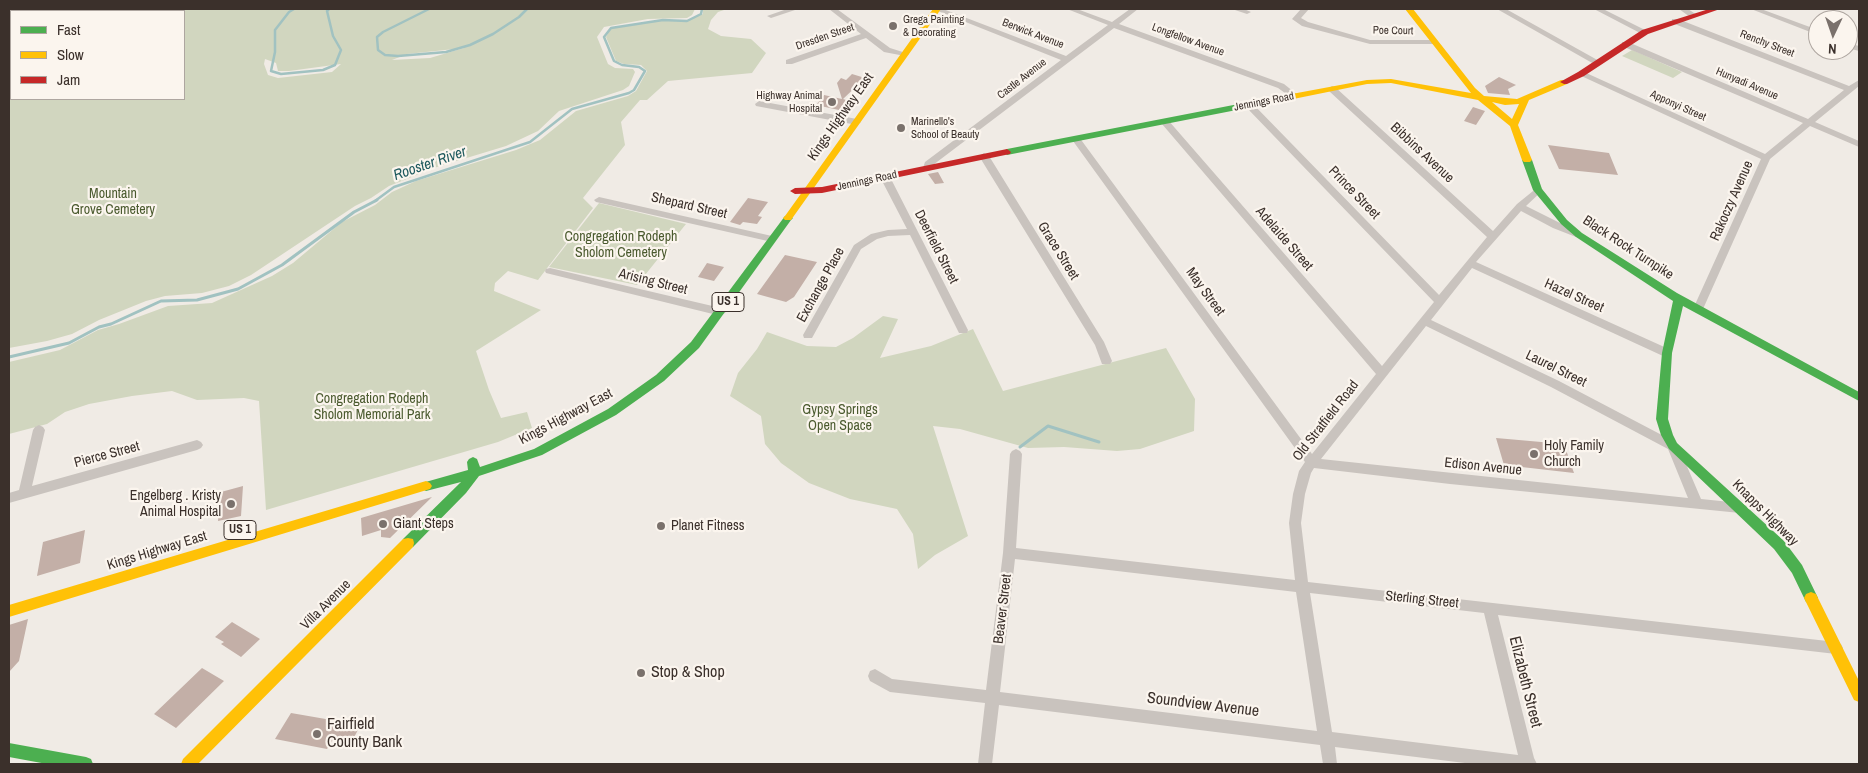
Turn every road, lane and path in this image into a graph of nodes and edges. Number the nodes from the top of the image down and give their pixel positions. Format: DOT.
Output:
graph roads {
  1 [pos="794,9"];
  2 [pos="833,9"];
  3 [pos="927,9"];
  4 [pos="937,9"];
  5 [pos="1071,9"];
  6 [pos="1134,9"];
  7 [pos="1236,9"];
  8 [pos="1305,9"];
  9 [pos="1409,9"];
  10 [pos="1501,9"];
  11 [pos="1598,9"];
  12 [pos="1716,9"];
  13 [pos="1755,9"];
  14 [pos="1247,12"];
  15 [pos="1688,12"];
  16 [pos="771,16"];
  17 [pos="1675,21"];
  18 [pos="1113,24"];
  19 [pos="1808,29"];
  20 [pos="1644,32"];
  21 [pos="867,35"];
  22 [pos="1434,42"];
  23 [pos="1625,44"];
  24 [pos="900,53"];
  25 [pos="1065,59"];
  26 [pos="790,62"];
  27 [pos="1597,62"];
  28 [pos="1581,74"];
  29 [pos="1859,82"];
  30 [pos="1332,89"];
  31 [pos="1850,89"];
  32 [pos="1295,96"];
  33 [pos="1482,98"];
  34 [pos="1525,100"];
  35 [pos="760,104"];
  36 [pos="1249,105"];
  37 [pos="852,121"];
  38 [pos="1165,122"];
  39 [pos="1809,123"];
  40 [pos="1514,125"];
  41 [pos="1076,138"];
  42 [pos="1859,144"];
  43 [pos="984,156"];
  44 [pos="1766,158"];
  45 [pos="928,168"];
  46 [pos="885,177"];
  47 [pos="1538,190"];
  48 [pos="800,192"];
  49 [pos="599,200"];
  50 [pos="1520,206"];
  51 [pos="913,232"];
  52 [pos="1578,235"];
  53 [pos="1493,237"];
  54 [pos="767,238"];
  55 [pos="1470,263"];
  56 [pos="550,271"];
  57 [pos="1679,299"];
  58 [pos="1439,301"];
  59 [pos="1698,309"];
  60 [pos="715,311"];
  61 [pos="1424,321"];
  62 [pos="963,330"];
  63 [pos="808,335"];
  64 [pos="1667,353"];
  65 [pos="1106,361"];
  66 [pos="1382,374"];
  67 [pos="1859,397"];
  68 [pos="38,430"];
  69 [pos="552,431"];
  70 [pos="198,445"];
  71 [pos="1673,446"];
  72 [pos="516,447"];
  73 [pos="1016,454"];
  74 [pos="1312,463"];
  75 [pos="474,468"];
  76 [pos="24,493"];
  77 [pos="362,493"];
  78 [pos="9,498"];
  79 [pos="338,500"];
  80 [pos="1696,503"];
  81 [pos="1740,508"];
  82 [pos="1009,553"];
  83 [pos="1302,587"];
  84 [pos="9,600"];
  85 [pos="1489,608"];
  86 [pos="9,611"];
  87 [pos="1836,648"];
  88 [pos="875,676"];
  89 [pos="1859,695"];
  90 [pos="992,698"];
  91 [pos="1326,738"];
  92 [pos="9,750"];
  93 [pos="86,764"];
  94 [pos="188,764"];
  95 [pos="985,764"];
  96 [pos="1330,764"];
  97 [pos="1529,764"];
  1 -- 16 [label="street"];
  2 -- 21 [label="street"];
  3 -- 24 [label="main road, Kings Highway East / US 1"];
  4 -- 24 [label="main road, Kings Highway East / US 1"];
  4 -- 25 [label="street, Berwick Avenue"];
  5 -- 18 [label="street, Longfellow Avenue"];
  6 -- 18 [label="street, Castle Avenue"];
  7 -- 14 [label="street"];
  8 -- 22 [label="street, Poe Court"];
  9 -- 22 [label="main road, Black Rock Turnpike"];
  10 -- 27 [label="street"];
  11 -- 20 [label="street"];
  12 -- 15 [label="main road, Jennings Road"];
  13 -- 19 [label="street"];
  15 -- 17 [label="main road, Jennings Road"];
  17 -- 20 [label="main road, Jennings Road"];
  17 -- 31 [label="street, Renchy Street"];
  18 -- 25 [label="street, Castle Avenue"];
  18 -- 32 [label="street, Longfellow Avenue"];
  20 -- 23 [label="main road, Jennings Road"];
  21 -- 24 [label="street"];
  21 -- 26 [label="street, Dresden Street"];
  22 -- 33 [label="main road, Black Rock Turnpike"];
  23 -- 27 [label="main road, Jennings Road"];
  23 -- 39 [label="street, Hunyadi Avenue"];
  24 -- 37 [label="main road, Kings Highway East / US 1"];
  25 -- 45 [label="street, Castle Avenue"];
  27 -- 28 [label="main road, Jennings Road"];
  28 -- 34 [label="main road, Jennings Road"];
  28 -- 44 [label="street, Apponyi Street"];
  29 -- 31 [label="street, Rakoczy Avenue"];
  30 -- 32 [label="main road, Jennings Road"];
  30 -- 33 [label="main road, Jennings Road"];
  30 -- 53 [label="street, Bibbins Avenue"];
  31 -- 39 [label="street, Rakoczy Avenue"];
  32 -- 36 [label="main road, Jennings Road"];
  33 -- 34 [label="main road, Jennings Road"];
  33 -- 40 [label="main road, Black Rock Turnpike"];
  34 -- 40 [label="main road"];
  35 -- 37 [label="street"];
  36 -- 38 [label="main road, Jennings Road"];
  36 -- 58 [label="street, Prince Street"];
  37 -- 48 [label="main road, Kings Highway East / US 1"];
  38 -- 41 [label="main road, Jennings Road"];
  38 -- 66 [label="street, Adelaide Street"];
  39 -- 42 [label="street, Hunyadi Avenue"];
  39 -- 44 [label="street, Rakoczy Avenue"];
  40 -- 47 [label="main road, Black Rock Turnpike"];
  41 -- 43 [label="main road, Jennings Road"];
  41 -- 74 [label="street, May Street"];
  43 -- 45 [label="main road, Jennings Road"];
  43 -- 65 [label="street, Grace Street"];
  44 -- 59 [label="street, Rakoczy Avenue"];
  45 -- 46 [label="main road, Jennings Road"];
  46 -- 48 [label="main road, Jennings Road"];
  46 -- 51 [label="street, Deerfield Street"];
  47 -- 50 [label="street, Old Stratfield Road"];
  47 -- 52 [label="main road, Black Rock Turnpike"];
  48 -- 54 [label="main road, Kings Highway East / US 1"];
  49 -- 54 [label="street, Shepard Street"];
  50 -- 52 [label="street"];
  50 -- 53 [label="street, Old Stratfield Road"];
  51 -- 62 [label="street, Deerfield Street"];
  51 -- 63 [label="street, Exchange Place"];
  52 -- 57 [label="main road, Black Rock Turnpike"];
  53 -- 55 [label="street, Old Stratfield Road"];
  54 -- 60 [label="main road, Kings Highway East / US 1"];
  55 -- 58 [label="street, Old Stratfield Road"];
  55 -- 64 [label="street, Hazel Street"];
  56 -- 60 [label="street, Arising Street"];
  57 -- 59 [label="main road, Black Rock Turnpike"];
  57 -- 64 [label="main road, Knapps Highway"];
  58 -- 61 [label="street, Old Stratfield Road"];
  59 -- 67 [label="main road, Black Rock Turnpike"];
  60 -- 69 [label="main road, Kings Highway East / US 1"];
  60 -- 75 [label="main road, Kings Highway East / US 1"];
  61 -- 66 [label="street, Old Stratfield Road"];
  61 -- 71 [label="street, Laurel Street"];
  64 -- 71 [label="main road, Knapps Highway"];
  66 -- 74 [label="street, Old Stratfield Road"];
  68 -- 76 [label="street"];
  70 -- 76 [label="street, Pierce Street"];
  71 -- 80 [label="street, Knapps Highway"];
  71 -- 81 [label="main road, Knapps Highway"];
  72 -- 75 [label="main road, Kings Highway East / US 1"];
  73 -- 82 [label="street, Beaver Street"];
  74 -- 80 [label="street, Edison Avenue"];
  74 -- 83 [label="street, Old Stratfield Road"];
  75 -- 77 [label="main road, Kings Highway East / US 1"];
  75 -- 86 [label="main road, Kings Highway East / US 1"];
  75 -- 94 [label="main road, Villa Avenue"];
  76 -- 78 [label="street, Pierce Street"];
  79 -- 84 [label="main road, Kings Highway East / US 1"];
  80 -- 81 [label="street, Edison Avenue"];
  81 -- 87 [label="main road, Knapps Highway"];
  82 -- 83 [label="street, Sterling Street"];
  82 -- 90 [label="street, Beaver Street"];
  83 -- 85 [label="street, Sterling Street"];
  83 -- 91 [label="street, Old Stratfield Road"];
  85 -- 87 [label="street, Sterling Street"];
  85 -- 97 [label="street, Elizabeth Street"];
  87 -- 89 [label="main road, Knapps Highway"];
  88 -- 90 [label="street, Soundview Avenue"];
  90 -- 91 [label="street, Soundview Avenue"];
  90 -- 95 [label="street, Beaver Street"];
  91 -- 96 [label="street, Old Stratfield Road"];
  91 -- 97 [label="street, Soundview Avenue"];
  92 -- 93 [label="main road"];
}
